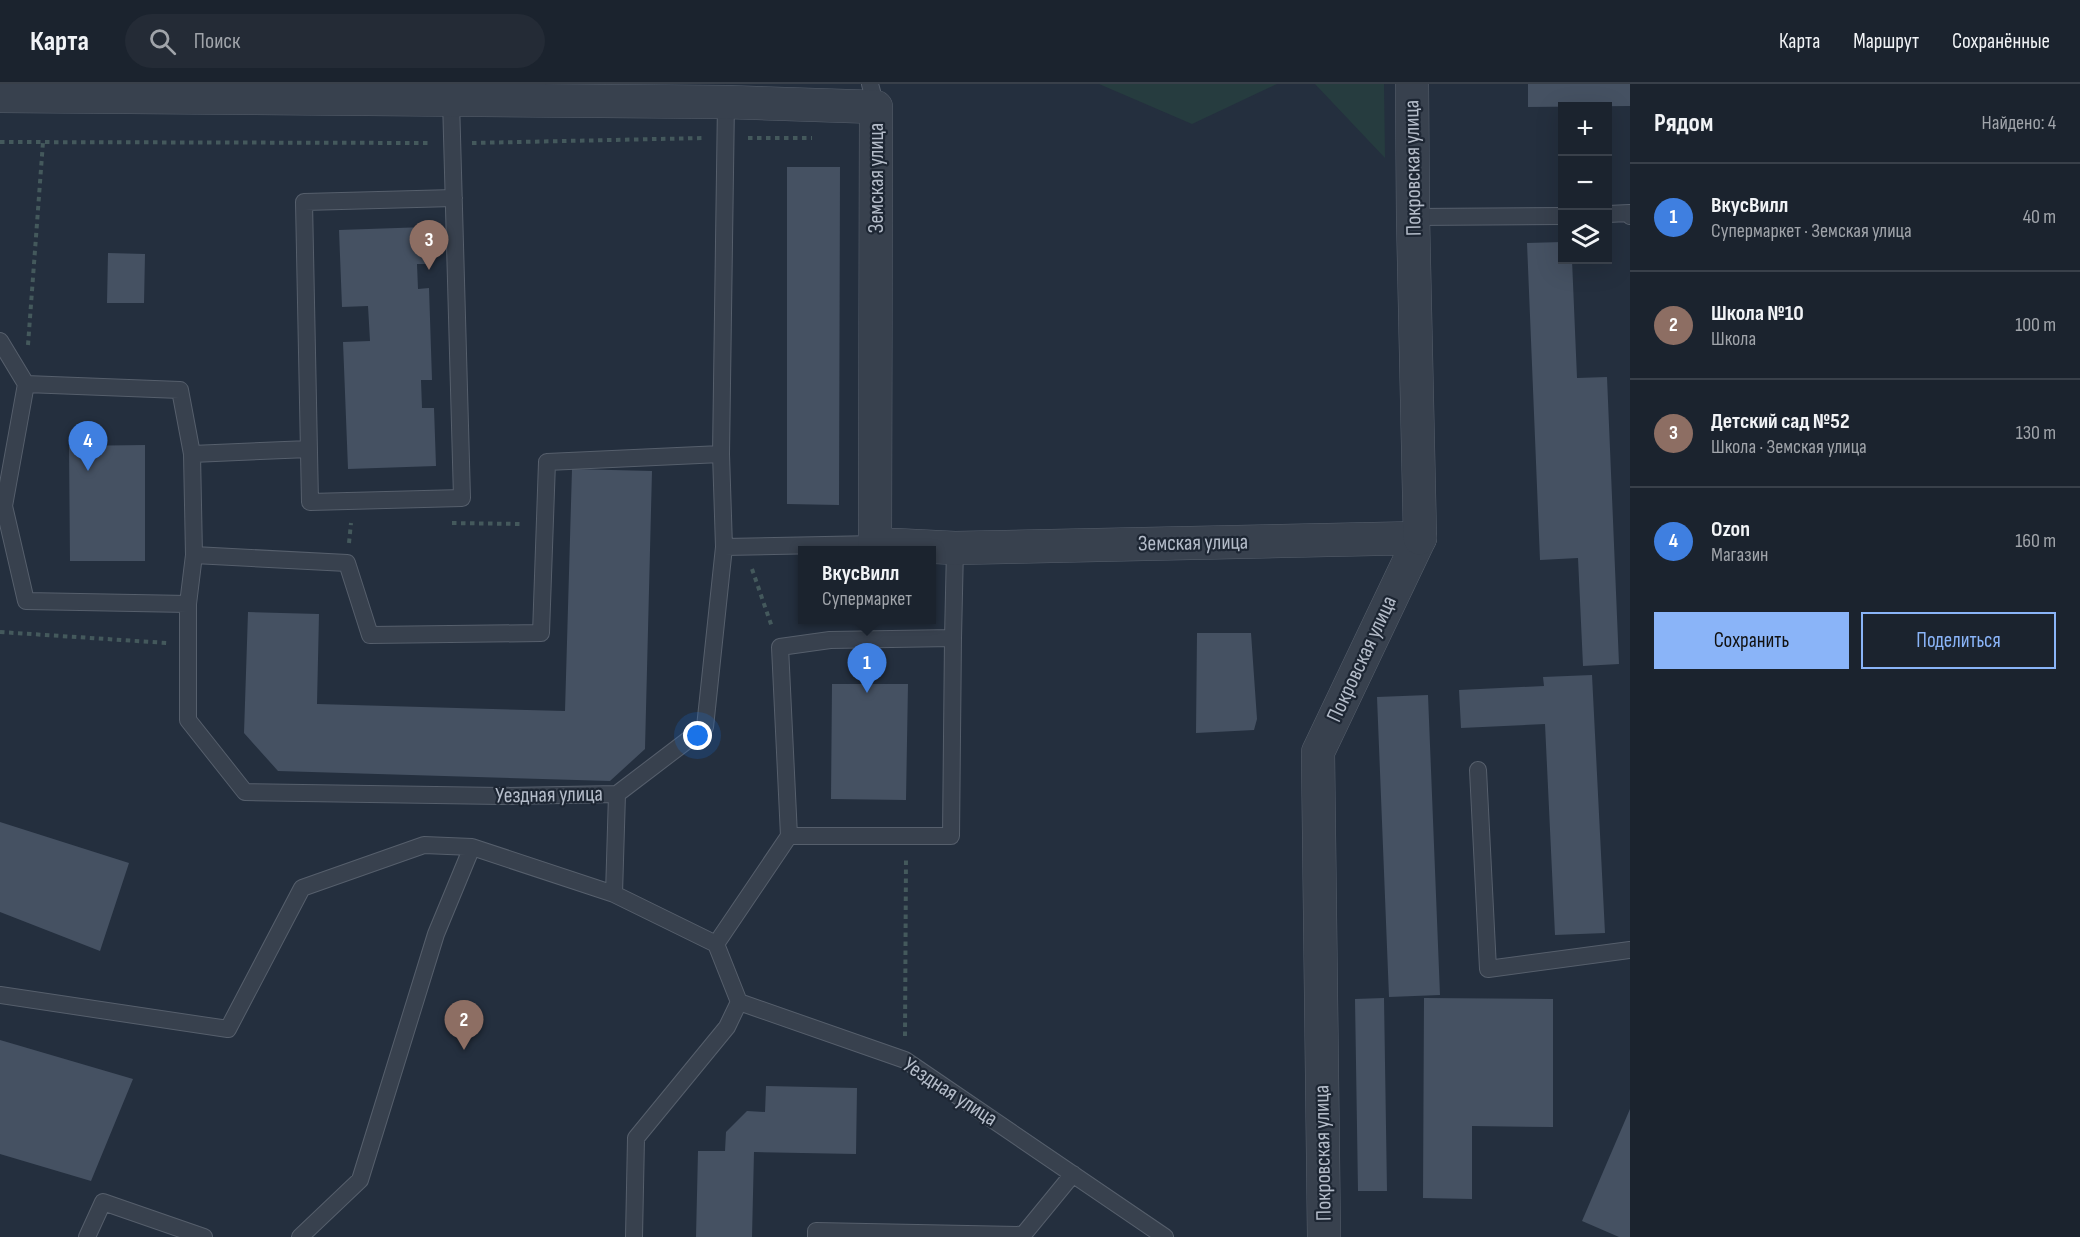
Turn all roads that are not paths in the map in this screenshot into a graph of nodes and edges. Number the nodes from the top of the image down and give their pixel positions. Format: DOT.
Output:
graph roads {
  1 [pos="1412,84"];
  2 [pos="60,90"];
  3 [pos="389,92"];
  4 [pos="660,92"];
  5 [pos="873,95"];
  6 [pos="0,96"];
  7 [pos="451,100"];
  8 [pos="726,102"];
  9 [pos="454,198"];
  10 [pos="1612,214"];
  11 [pos="1558,216"];
  12 [pos="1630,216"];
  13 [pos="1413,217"];
  14 [pos="0,341"];
  15 [pos="26,384"];
  16 [pos="309,449"];
  17 [pos="192,454"];
  18 [pos="721,454"];
  19 [pos="2,506"];
  20 [pos="1420,538"];
  21 [pos="875,544"];
  22 [pos="915,546"];
  23 [pos="724,547"];
  24 [pos="936,547"];
  25 [pos="955,548"];
  26 [pos="194,555"];
  27 [pos="188,604"];
  28 [pos="952,638"];
  29 [pos="1478,770"];
  30 [pos="617,794"];
  31 [pos="789,836"];
  32 [pos="472,847"];
  33 [pos="614,894"];
  34 [pos="716,944"];
  35 [pos="1630,950"];
  36 [pos="0,995"];
  37 [pos="740,1002"];
  38 [pos="1073,1173"];
  39 [pos="1023,1236"];
  40 [pos="87,1237"];
  41 [pos="204,1237"];
  42 [pos="300,1237"];
  43 [pos="634,1237"];
  44 [pos="816,1237"];
  45 [pos="1165,1237"];
  46 [pos="1324,1237"];
  1 -- 13 [label="street, Покровская улица"];
  2 -- 3 [label="street, Земская улица"];
  2 -- 6 [label="street, Земская улица"];
  3 -- 7 [label="street, Земская улица"];
  4 -- 7 [label="street, Земская улица"];
  4 -- 8 [label="street, Земская улица"];
  5 -- 8 [label="street, Земская улица"];
  5 -- 21 [label="street, Земская улица"];
  7 -- 9 [label="lane"];
  8 -- 18 [label="lane"];
  9 -- 16 [label="lane"];
  9 -- 16 [label="lane"];
  10 -- 12 [label="lane"];
  11 -- 13 [label="lane"];
  13 -- 20 [label="street, Покровская улица"];
  14 -- 15 [label="lane"];
  15 -- 17 [label="lane, Уездная улица"];
  15 -- 19 [label="lane"];
  16 -- 17 [label="lane"];
  17 -- 26 [label="lane, Уездная улица"];
  18 -- 23 [label="lane"];
  18 -- 26 [label="lane"];
  19 -- 27 [label="lane"];
  20 -- 25 [label="street, Земская улица"];
  20 -- 46 [label="street, Покровская улица"];
  21 -- 22 [label="street, Земская улица"];
  21 -- 23 [label="lane"];
  23 -- 30 [label="lane"];
  24 -- 25 [label="street, Земская улица"];
  25 -- 28 [label="lane"];
  26 -- 27 [label="lane, Уездная улица"];
  27 -- 30 [label="lane, Уездная улица"];
  28 -- 31 [label="lane"];
  28 -- 31 [label="lane"];
  29 -- 35 [label="lane"];
  30 -- 33 [label="lane, Уездная улица"];
  31 -- 34 [label="lane"];
  32 -- 33 [label="lane"];
  32 -- 36 [label="lane"];
  32 -- 42 [label="lane"];
  33 -- 34 [label="lane"];
  34 -- 37 [label="lane"];
  37 -- 38 [label="lane, Уездная улица"];
  37 -- 43 [label="lane"];
  38 -- 39 [label="lane"];
  38 -- 45 [label="lane, Уездная улица"];
  39 -- 44 [label="lane"];
  40 -- 41 [label="lane"];
}
